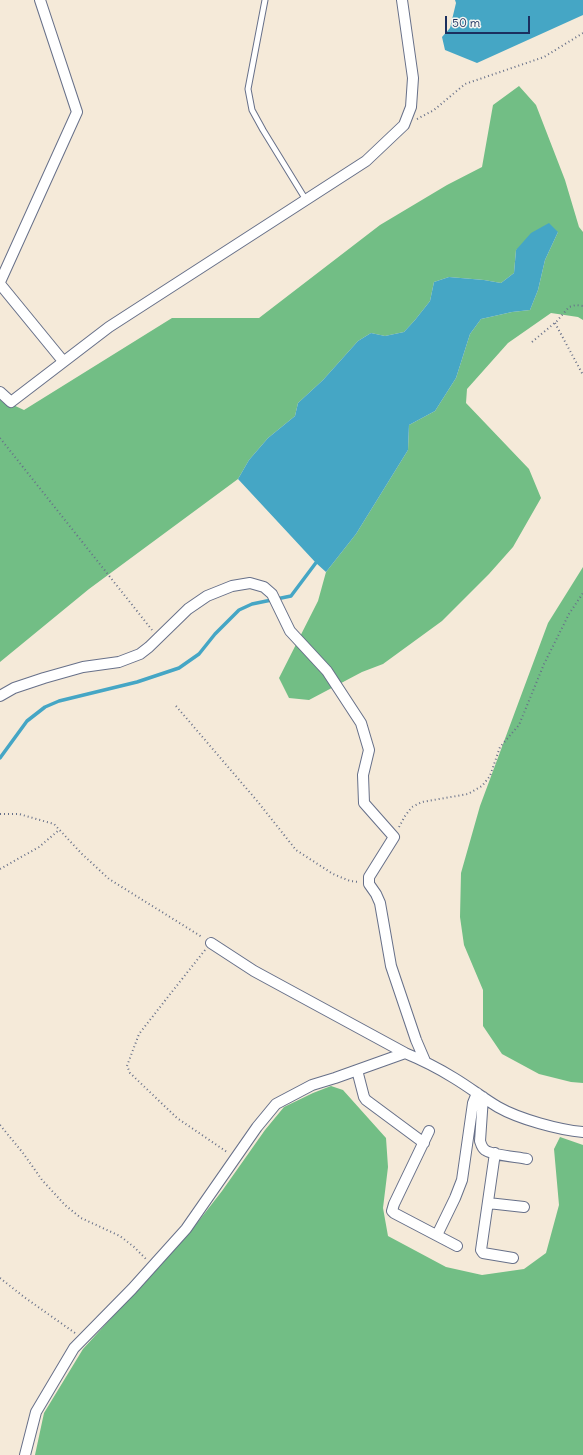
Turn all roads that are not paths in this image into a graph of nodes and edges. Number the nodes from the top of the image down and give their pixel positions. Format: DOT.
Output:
graph roads {
  1 [pos="40,0"];
  2 [pos="264,0"];
  3 [pos="402,0"];
  4 [pos="306,200"];
  5 [pos="0,283"];
  6 [pos="63,361"];
  7 [pos="0,392"];
  8 [pos="0,696"];
  9 [pos="211,943"];
  10 [pos="405,1053"];
  11 [pos="425,1061"];
  12 [pos="357,1070"];
  13 [pos="480,1095"];
  14 [pos="430,1131"];
  15 [pos="583,1132"];
  16 [pos="424,1143"];
  17 [pos="495,1153"];
  18 [pos="527,1159"];
  19 [pos="488,1203"];
  20 [pos="524,1207"];
  21 [pos="437,1235"];
  22 [pos="457,1246"];
  23 [pos="514,1258"];
  24 [pos="25,1455"];
  1 -- 5 [label="street"];
  2 -- 4 [label="lane"];
  3 -- 4 [label="street"];
  4 -- 6 [label="street"];
  5 -- 6 [label="street"];
  6 -- 7 [label="street"];
  8 -- 11 [label="street"];
  9 -- 10 [label="street"];
  10 -- 11 [label="street"];
  10 -- 12 [label="street"];
  11 -- 13 [label="street"];
  12 -- 16 [label="street"];
  12 -- 24 [label="street"];
  13 -- 15 [label="street"];
  13 -- 17 [label="street"];
  13 -- 21 [label="street"];
  14 -- 16 [label="street"];
  16 -- 21 [label="street"];
  17 -- 18 [label="street"];
  17 -- 19 [label="street"];
  19 -- 20 [label="street"];
  19 -- 23 [label="street"];
  21 -- 22 [label="street"];
}
